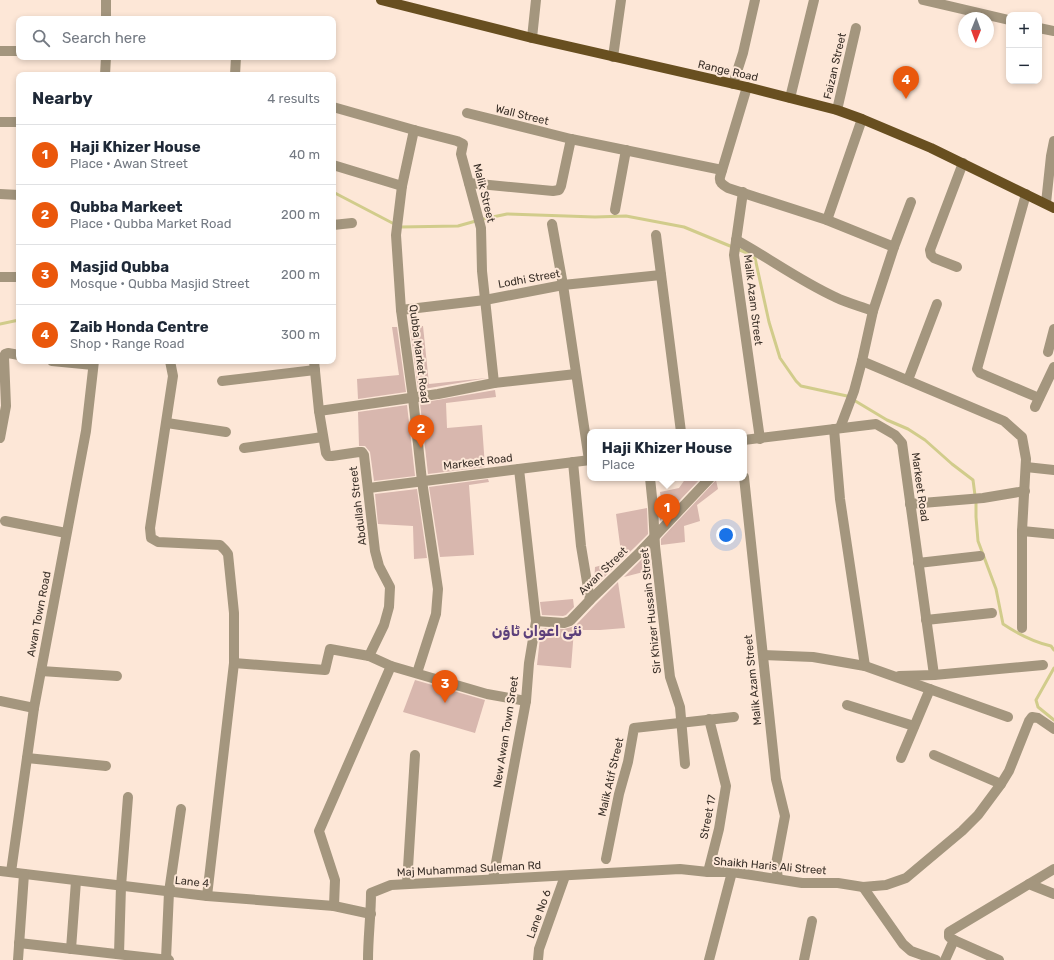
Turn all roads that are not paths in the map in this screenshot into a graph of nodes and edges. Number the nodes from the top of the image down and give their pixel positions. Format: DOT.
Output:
graph roads {
  1 [pos="106,0"];
  2 [pos="381,0"];
  3 [pos="536,0"];
  4 [pos="622,0"];
  5 [pos="755,0"];
  6 [pos="814,0"];
  7 [pos="923,0"];
  8 [pos="395,1"];
  9 [pos="106,16"];
  10 [pos="1006,19"];
  11 [pos="856,28"];
  12 [pos="1042,29"];
  13 [pos="1054,31"];
  14 [pos="532,38"];
  15 [pos="0,51"];
  16 [pos="16,51"];
  17 [pos="613,57"];
  18 [pos="106,60"];
  19 [pos="236,60"];
  20 [pos="105,72"];
  21 [pos="235,72"];
  22 [pos="733,84"];
  23 [pos="746,87"];
  24 [pos="790,98"];
  25 [pos="336,108"];
  26 [pos="837,110"];
  27 [pos="467,113"];
  28 [pos="862,119"];
  29 [pos="0,122"];
  30 [pos="16,122"];
  31 [pos="414,130"];
  32 [pos="571,139"];
  33 [pos="1054,141"];
  34 [pos="626,150"];
  35 [pos="963,163"];
  36 [pos="336,166"];
  37 [pos="722,170"];
  38 [pos="469,183"];
  39 [pos="402,186"];
  40 [pos="743,192"];
  41 [pos="0,194"];
  42 [pos="1026,194"];
  43 [pos="16,195"];
  44 [pos="911,202"];
  45 [pos="1050,206"];
  46 [pos="615,210"];
  47 [pos="827,220"];
  48 [pos="352,222"];
  49 [pos="552,224"];
  50 [pos="336,225"];
  51 [pos="656,236"];
  52 [pos="736,242"];
  53 [pos="894,247"];
  54 [pos="957,267"];
  55 [pos="661,275"];
  56 [pos="0,277"];
  57 [pos="16,277"];
  58 [pos="563,285"];
  59 [pos="485,300"];
  60 [pos="937,304"];
  61 [pos="401,310"];
  62 [pos="873,311"];
  63 [pos="1054,329"];
  64 [pos="1048,352"];
  65 [pos="16,354"];
  66 [pos="862,361"];
  67 [pos="94,364"];
  68 [pos="171,364"];
  69 [pos="314,365"];
  70 [pos="1054,368"];
  71 [pos="576,374"];
  72 [pos="908,380"];
  73 [pos="222,382"];
  74 [pos="494,383"];
  75 [pos="413,398"];
  76 [pos="319,411"];
  77 [pos="167,423"];
  78 [pos="681,429"];
  79 [pos="837,429"];
  80 [pos="226,432"];
  81 [pos="324,437"];
  82 [pos="0,438"];
  83 [pos="760,438"];
  84 [pos="747,440"];
  85 [pos="587,442"];
  86 [pos="244,448"];
  87 [pos="587,460"];
  88 [pos="573,462"];
  89 [pos="1026,467"];
  90 [pos="519,469"];
  91 [pos="1054,470"];
  92 [pos="422,481"];
  93 [pos="650,481"];
  94 [pos="707,481"];
  95 [pos="744,481"];
  96 [pos="369,488"];
  97 [pos="1025,491"];
  98 [pos="910,504"];
  99 [pos="5,521"];
  100 [pos="1022,530"];
  101 [pos="66,533"];
  102 [pos="1054,534"];
  103 [pos="654,536"];
  104 [pos="980,556"];
  105 [pos="918,563"];
  106 [pos="590,600"];
  107 [pos="992,613"];
  108 [pos="926,620"];
  109 [pos="536,621"];
  110 [pos="1022,628"];
  111 [pos="763,655"];
  112 [pos="369,656"];
  113 [pos="234,663"];
  114 [pos="1043,665"];
  115 [pos="391,666"];
  116 [pos="865,666"];
  117 [pos="41,671"];
  118 [pos="417,673"];
  119 [pos="934,675"];
  120 [pos="117,676"];
  121 [pos="893,676"];
  122 [pos="930,689"];
  123 [pos="0,701"];
  124 [pos="526,701"];
  125 [pos="847,705"];
  126 [pos="34,708"];
  127 [pos="734,717"];
  128 [pos="1008,717"];
  129 [pos="709,719"];
  130 [pos="682,722"];
  131 [pos="914,726"];
  132 [pos="1054,729"];
  133 [pos="415,754"];
  134 [pos="934,755"];
  135 [pos="27,758"];
  136 [pos="901,758"];
  137 [pos="684,764"];
  138 [pos="106,766"];
  139 [pos="1001,784"];
  140 [pos="128,797"];
  141 [pos="181,809"];
  142 [pos="606,859"];
  143 [pos="1054,869"];
  144 [pos="0,871"];
  145 [pos="11,872"];
  146 [pos="708,872"];
  147 [pos="732,872"];
  148 [pos="24,874"];
  149 [pos="565,876"];
  150 [pos="493,879"];
  151 [pos="778,880"];
  152 [pos="76,881"];
  153 [pos="407,884"];
  154 [pos="1029,884"];
  155 [pos="121,886"];
  156 [pos="863,887"];
  157 [pos="169,892"];
  158 [pos="1054,894"];
  159 [pos="207,896"];
  160 [pos="334,906"];
  161 [pos="371,914"];
  162 [pos="812,921"];
  163 [pos="954,940"];
  164 [pos="19,943"];
  165 [pos="71,949"];
  166 [pos="120,954"];
  167 [pos="151,959"];
  168 [pos="18,960"];
  169 [pos="167,960"];
  170 [pos="368,960"];
  171 [pos="538,960"];
  172 [pos="709,960"];
  173 [pos="804,960"];
  174 [pos="936,960"];
  175 [pos="945,960"];
  176 [pos="999,960"];
  1 -- 9 [label="street"];
  2 -- 8 [label="main road, Range Road"];
  3 -- 14 [label="street"];
  4 -- 17 [label="street"];
  5 -- 22 [label="street"];
  6 -- 24 [label="street"];
  7 -- 10 [label="street"];
  8 -- 14 [label="main road, Range Road"];
  11 -- 26 [label="street, Faizan Street"];
  12 -- 13 [label="street"];
  14 -- 17 [label="main road, Range Road"];
  15 -- 16 [label="street"];
  17 -- 22 [label="main road, Range Road"];
  18 -- 20 [label="street"];
  19 -- 21 [label="street"];
  22 -- 23 [label="main road, Range Road"];
  23 -- 24 [label="main road, Range Road"];
  23 -- 37 [label="street"];
  24 -- 26 [label="main road, Range Road"];
  25 -- 31 [label="street, Malik Street"];
  26 -- 28 [label="main road, Range Road"];
  27 -- 32 [label="street, Wall Street"];
  28 -- 35 [label="main road, Range Road"];
  28 -- 47 [label="street"];
  29 -- 30 [label="street"];
  31 -- 38 [label="street, Malik Street"];
  31 -- 39 [label="street, Qubba Market Road"];
  32 -- 34 [label="street, Wall Street"];
  32 -- 38 [label="street"];
  33 -- 45 [label="street"];
  34 -- 37 [label="street, Wall Street"];
  34 -- 46 [label="street"];
  35 -- 42 [label="main road, Range Road"];
  35 -- 54 [label="street"];
  36 -- 39 [label="street"];
  37 -- 40 [label="street"];
  38 -- 59 [label="street, Malik Street"];
  39 -- 61 [label="street, Qubba Market Road"];
  40 -- 47 [label="street"];
  40 -- 52 [label="street, Malik Azam Street"];
  41 -- 43 [label="street"];
  42 -- 45 [label="main road, Range Road"];
  42 -- 70 [label="street"];
  44 -- 53 [label="street"];
  47 -- 53 [label="street"];
  48 -- 50 [label="street"];
  49 -- 58 [label="street"];
  51 -- 55 [label="street"];
  52 -- 62 [label="street"];
  52 -- 83 [label="street, Malik Azam Street"];
  53 -- 62 [label="street"];
  55 -- 58 [label="street, Lodhi Street"];
  55 -- 78 [label="street"];
  56 -- 57 [label="street"];
  58 -- 59 [label="street, Lodhi Street"];
  58 -- 71 [label="street"];
  59 -- 61 [label="street, Lodhi Street"];
  59 -- 74 [label="street, Malik Street"];
  60 -- 72 [label="street"];
  61 -- 75 [label="street, Qubba Market Road"];
  62 -- 66 [label="street"];
  63 -- 64 [label="street"];
  65 -- 82 [label="street"];
  66 -- 72 [label="street"];
  66 -- 79 [label="street"];
  67 -- 101 [label="street, Awan Town Road"];
  68 -- 77 [label="street"];
  69 -- 73 [label="street"];
  69 -- 76 [label="street, Abdullah Street"];
  71 -- 74 [label="street"];
  71 -- 85 [label="street"];
  72 -- 89 [label="street"];
  74 -- 75 [label="street"];
  75 -- 76 [label="street"];
  75 -- 92 [label="street, Qubba Market Road"];
  76 -- 81 [label="street, Abdullah Street"];
  77 -- 80 [label="street"];
  77 -- 113 [label="street"];
  79 -- 83 [label="street, Markeet Road"];
  79 -- 98 [label="street, Markeet Road"];
  79 -- 116 [label="street"];
  81 -- 86 [label="street"];
  81 -- 96 [label="street, Abdullah Street"];
  83 -- 84 [label="street, Markeet Road"];
  87 -- 88 [label="street, Markeet Road"];
  88 -- 90 [label="street, Markeet Road"];
  88 -- 106 [label="street"];
  89 -- 91 [label="street"];
  89 -- 97 [label="street"];
  90 -- 92 [label="street, Markeet Road"];
  90 -- 109 [label="street, New Awan Town Sreet"];
  92 -- 96 [label="street, Markeet Road"];
  92 -- 118 [label="street, Qubba Market Road"];
  93 -- 103 [label="street, Sir Khizer Hussain Street"];
  94 -- 103 [label="street, Awan Street"];
  95 -- 111 [label="street, Malik Azam Street"];
  96 -- 112 [label="street, Abdullah Street"];
  97 -- 98 [label="street"];
  97 -- 100 [label="street"];
  98 -- 105 [label="street, Markeet Road"];
  99 -- 101 [label="street"];
  100 -- 102 [label="street"];
  100 -- 110 [label="street"];
  101 -- 117 [label="street, Awan Town Road"];
  103 -- 106 [label="street, Awan Street"];
  103 -- 130 [label="street, Sir Khizer Hussain Street"];
  104 -- 105 [label="street"];
  105 -- 108 [label="street, Markeet Road"];
  106 -- 109 [label="street, Awan Street"];
  107 -- 108 [label="street"];
  108 -- 119 [label="street, Markeet Road"];
  109 -- 124 [label="street, New Awan Town Sreet"];
  111 -- 116 [label="street"];
  111 -- 151 [label="street, Malik Azam Street"];
  112 -- 113 [label="street"];
  112 -- 115 [label="street"];
  113 -- 159 [label="street"];
  114 -- 119 [label="street"];
  115 -- 118 [label="street"];
  115 -- 160 [label="street"];
  116 -- 121 [label="street"];
  117 -- 120 [label="street"];
  117 -- 126 [label="street, Awan Town Road"];
  118 -- 124 [label="street"];
  119 -- 121 [label="street"];
  121 -- 122 [label="street"];
  122 -- 128 [label="street"];
  122 -- 131 [label="street"];
  123 -- 126 [label="street"];
  124 -- 150 [label="street, New Awan Town Sreet"];
  125 -- 131 [label="street"];
  126 -- 135 [label="street, Awan Town Road"];
  127 -- 129 [label="street, Malik Atif Street"];
  129 -- 130 [label="street, Malik Atif Street"];
  129 -- 146 [label="street, Street 17"];
  130 -- 137 [label="street, Sir Khizer Hussain Street"];
  130 -- 142 [label="street, Malik Atif Street"];
  131 -- 136 [label="street"];
  132 -- 139 [label="street, Shaikh Haris Ali Street"];
  133 -- 153 [label="street"];
  134 -- 139 [label="street"];
  135 -- 138 [label="street"];
  135 -- 145 [label="street, Awan Town Road"];
  139 -- 156 [label="street, Shaikh Haris Ali Street"];
  140 -- 155 [label="street"];
  141 -- 157 [label="street"];
  143 -- 154 [label="street"];
  144 -- 145 [label="street, Lane 4"];
  145 -- 148 [label="street, Lane 4"];
  146 -- 147 [label="street, Shaikh Haris Ali Street"];
  146 -- 149 [label="street, Shaikh Haris Ali Street"];
  147 -- 151 [label="street, Shaikh Haris Ali Street"];
  147 -- 172 [label="street"];
  148 -- 152 [label="street, Lane 4"];
  148 -- 164 [label="street"];
  149 -- 150 [label="street, Maj Muhammad Suleman Rd"];
  149 -- 171 [label="street, Lane No 6"];
  150 -- 153 [label="street, Maj Muhammad Suleman Rd"];
  151 -- 156 [label="street, Shaikh Haris Ali Street"];
  152 -- 155 [label="street, Lane 4"];
  152 -- 165 [label="street"];
  153 -- 161 [label="street, Maj Muhammad Suleman Rd"];
  154 -- 158 [label="street"];
  154 -- 163 [label="street"];
  155 -- 157 [label="street, Lane 4"];
  155 -- 166 [label="street"];
  156 -- 174 [label="street"];
  157 -- 159 [label="street, Lane 4"];
  157 -- 169 [label="street"];
  159 -- 160 [label="street, Lane 4"];
  160 -- 161 [label="street, Lane 4"];
  161 -- 170 [label="street, Maj Muhammad Suleman Rd"];
  162 -- 173 [label="street"];
  163 -- 175 [label="street"];
  163 -- 176 [label="street"];
  164 -- 165 [label="street"];
  164 -- 168 [label="street"];
  165 -- 166 [label="street"];
  166 -- 167 [label="street"];
  167 -- 169 [label="street"];
}
